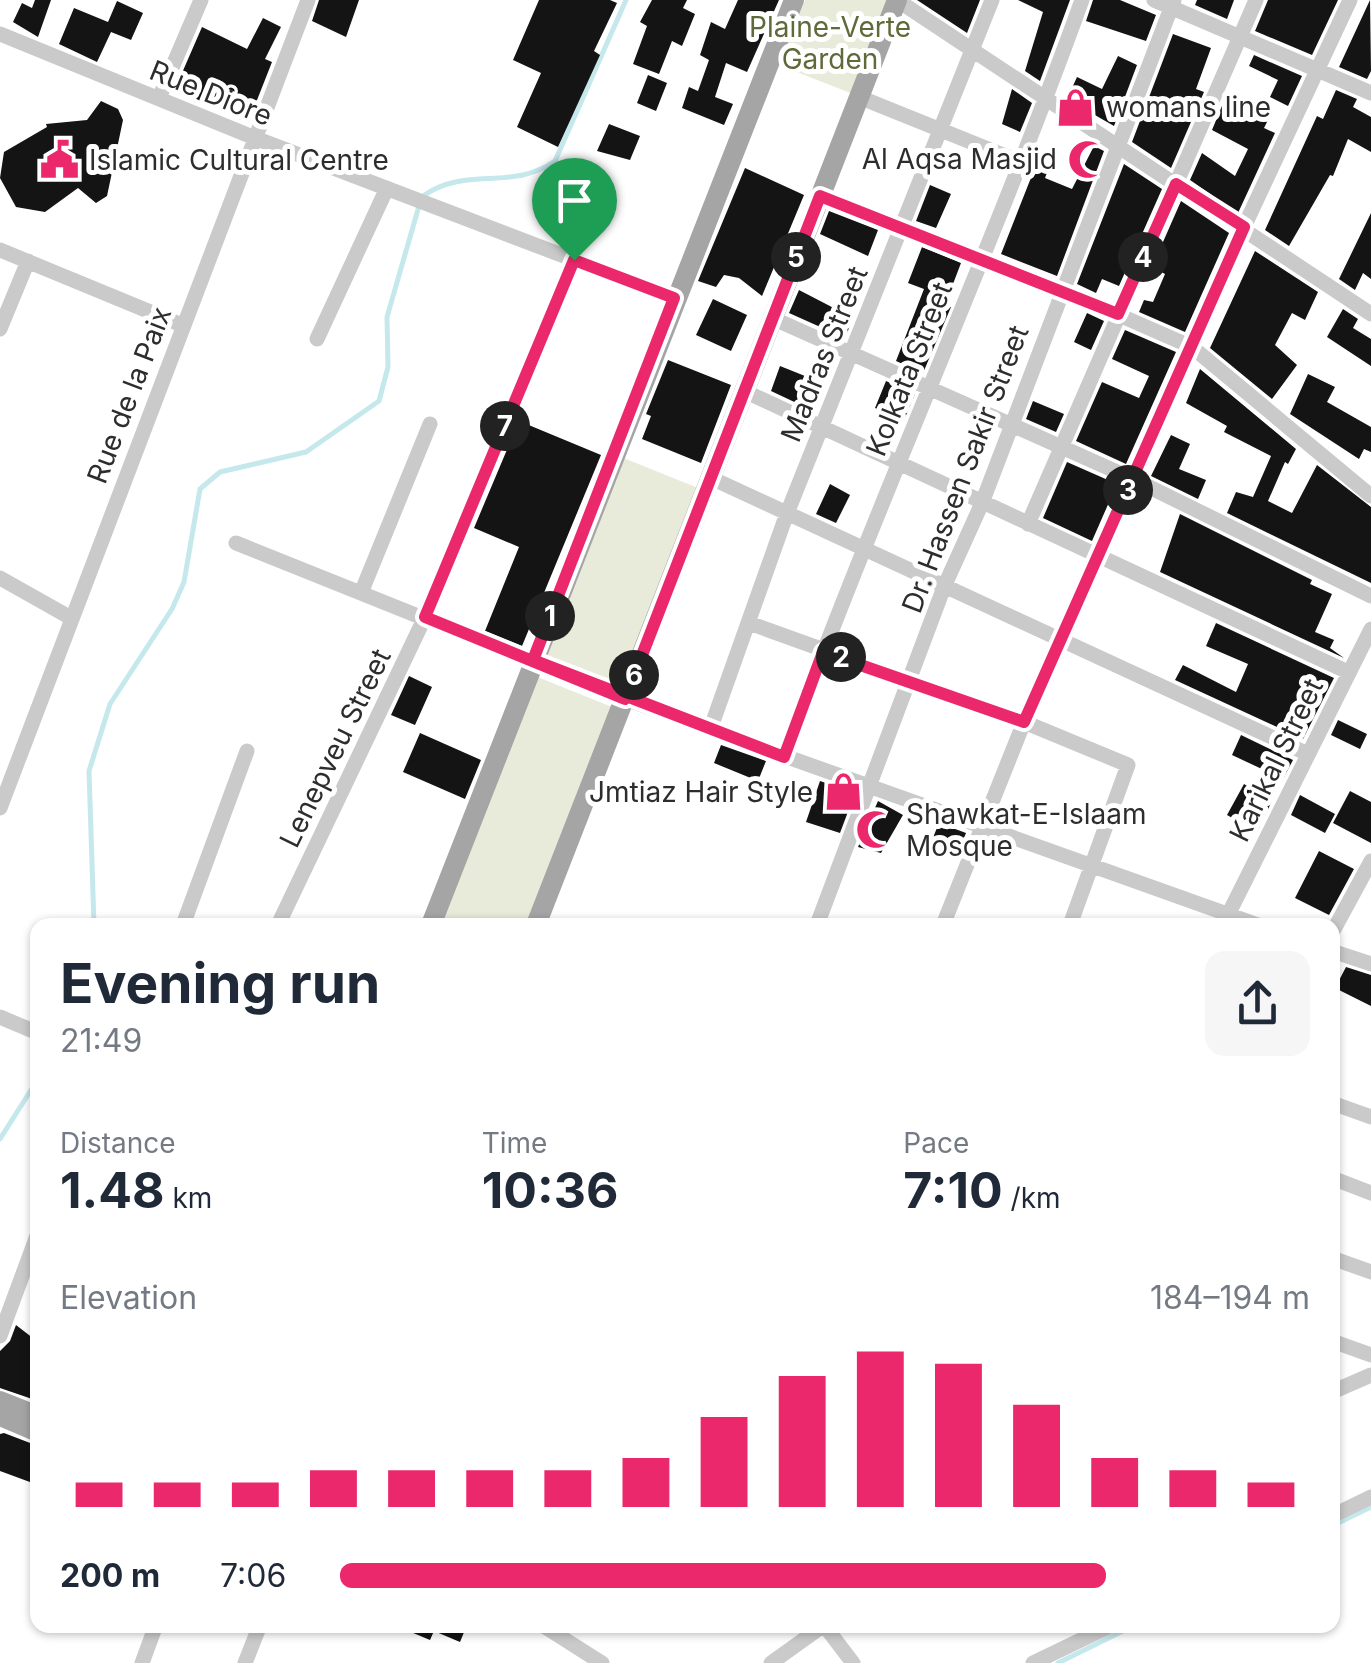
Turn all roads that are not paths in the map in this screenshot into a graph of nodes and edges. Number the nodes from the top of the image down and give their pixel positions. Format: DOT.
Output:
graph roads {
  1 [pos="181,0"];
  2 [pos="308,0"];
  3 [pos="794,0"];
  4 [pos="897,0"];
  5 [pos="992,0"];
  6 [pos="1082,0"];
  7 [pos="1154,0"];
  8 [pos="1256,0"];
  9 [pos="1350,0"];
  10 [pos="199,4"];
  11 [pos="1173,4"];
  12 [pos="0,34"];
  13 [pos="1242,38"];
  14 [pos="973,51"];
  15 [pos="1320,68"];
  16 [pos="1371,93"];
  17 [pos="859,96"];
  18 [pos="159,98"];
  19 [pos="1046,99"];
  20 [pos="941,131"];
  21 [pos="255,138"];
  22 [pos="1121,147"];
  23 [pos="1018,161"];
  24 [pos="1176,184"];
  25 [pos="387,188"];
  26 [pos="820,196"];
  27 [pos="1244,227"];
  28 [pos="902,229"];
  29 [pos="0,250"];
  30 [pos="980,258"];
  31 [pos="574,260"];
  32 [pos="28,261"];
  33 [pos="1062,290"];
  34 [pos="674,298"];
  35 [pos="1118,314"];
  36 [pos="1371,314"];
  37 [pos="772,318"];
  38 [pos="182,325"];
  39 [pos="0,329"];
  40 [pos="317,339"];
  41 [pos="1192,346"];
  42 [pos="852,353"];
  43 [pos="928,387"];
  44 [pos="742,390"];
  45 [pos="430,424"];
  46 [pos="1010,424"];
  47 [pos="821,428"];
  48 [pos="1061,446"];
  49 [pos="898,464"];
  50 [pos="709,477"];
  51 [pos="1133,479"];
  52 [pos="1371,496"];
  53 [pos="982,503"];
  54 [pos="786,516"];
  55 [pos="1028,524"];
  56 [pos="236,543"];
  57 [pos="863,551"];
  58 [pos="1098,556"];
  59 [pos="0,578"];
  60 [pos="944,587"];
  61 [pos="362,592"];
  62 [pos="1371,596"];
  63 [pos="425,617"];
  64 [pos="71,618"];
  65 [pos="749,623"];
  66 [pos="1371,629"];
  67 [pos="1060,640"];
  68 [pos="823,652"];
  69 [pos="533,660"];
  70 [pos="1348,672"];
  71 [pos="911,680"];
  72 [pos="625,699"];
  73 [pos="1024,722"];
  74 [pos="710,730"];
  75 [pos="246,750"];
  76 [pos="1308,754"];
  77 [pos="784,757"];
  78 [pos="871,789"];
  79 [pos="0,808"];
  80 [pos="982,829"];
  81 [pos="1371,861"];
  82 [pos="1090,868"];
  83 [pos="1228,915"];
  84 [pos="186,918"];
  85 [pos="281,918"];
  86 [pos="434,918"];
  87 [pos="539,918"];
  88 [pos="820,918"];
  89 [pos="946,918"];
  90 [pos="1072,918"];
  91 [pos="1237,918"];
  92 [pos="1340,919"];
  93 [pos="1340,953"];
  94 [pos="1371,964"];
  95 [pos="0,1017"];
  96 [pos="30,1029"];
  97 [pos="1340,1106"];
  98 [pos="1371,1117"];
  99 [pos="1340,1181"];
  100 [pos="1371,1193"];
  101 [pos="30,1255"];
  102 [pos="1340,1261"];
  103 [pos="1371,1272"];
  104 [pos="0,1336"];
  105 [pos="1340,1344"];
  106 [pos="1371,1355"];
  107 [pos="1371,1375"];
  108 [pos="1340,1389"];
  109 [pos="0,1401"];
  110 [pos="30,1413"];
  111 [pos="0,1416"];
  112 [pos="30,1429"];
  113 [pos="1371,1497"];
  114 [pos="1340,1512"];
  115 [pos="153,1633"];
  116 [pos="257,1633"];
  117 [pos="557,1633"];
  118 [pos="813,1633"];
  119 [pos="830,1633"];
  120 [pos="1095,1633"];
  121 [pos="142,1663"];
  122 [pos="245,1663"];
  123 [pos="602,1663"];
  124 [pos="771,1663"];
  125 [pos="853,1663"];
  126 [pos="1033,1663"];
  1 -- 10 [label="street"];
  2 -- 21 [label="street, Rue de la Paix"];
  3 -- 34 [label="main road"];
  4 -- 14 [label="street"];
  4 -- 17 [label="main road"];
  5 -- 14 [label="street, Madras Street"];
  6 -- 19 [label="street, Kolkata Street"];
  7 -- 11 [label="street"];
  8 -- 13 [label="street"];
  9 -- 15 [label="street"];
  10 -- 18 [label="street"];
  11 -- 13 [label="street"];
  11 -- 22 [label="street, Dr. Hassen Sakir Street"];
  12 -- 18 [label="street, Rue Diore"];
  13 -- 15 [label="street"];
  13 -- 24 [label="street"];
  14 -- 19 [label="street"];
  14 -- 20 [label="street, Madras Street"];
  15 -- 16 [label="street"];
  15 -- 27 [label="street"];
  17 -- 20 [label="street"];
  17 -- 26 [label="main road"];
  18 -- 21 [label="street, Rue Diore"];
  19 -- 22 [label="street"];
  19 -- 23 [label="street, Kolkata Street"];
  20 -- 23 [label="street"];
  20 -- 28 [label="street, Madras Street"];
  21 -- 25 [label="street, Rue Diore"];
  21 -- 38 [label="street, Rue de la Paix"];
  22 -- 24 [label="street"];
  22 -- 33 [label="street, Dr. Hassen Sakir Street"];
  23 -- 30 [label="street, Kolkata Street"];
  24 -- 27 [label="street"];
  24 -- 35 [label="street"];
  25 -- 31 [label="street, Rue Diore"];
  25 -- 40 [label="street"];
  26 -- 28 [label="street"];
  26 -- 37 [label="main road"];
  27 -- 36 [label="street"];
  27 -- 41 [label="street"];
  28 -- 30 [label="street"];
  28 -- 42 [label="street, Madras Street"];
  29 -- 32 [label="street"];
  30 -- 33 [label="street"];
  30 -- 43 [label="street, Kolkata Street"];
  31 -- 34 [label="street"];
  31 -- 63 [label="street, Lenepveu Street"];
  32 -- 38 [label="street"];
  32 -- 39 [label="street"];
  33 -- 35 [label="street"];
  33 -- 46 [label="street, Dr. Hassen Sakir Street"];
  34 -- 69 [label="main road"];
  35 -- 41 [label="street"];
  35 -- 48 [label="street"];
  37 -- 42 [label="street"];
  37 -- 44 [label="main road"];
  38 -- 64 [label="street, Rue de la Paix"];
  41 -- 51 [label="street"];
  41 -- 52 [label="street"];
  42 -- 43 [label="street"];
  42 -- 47 [label="street, Madras Street"];
  43 -- 46 [label="street"];
  43 -- 49 [label="street, Kolkata Street"];
  44 -- 47 [label="street"];
  44 -- 50 [label="main road"];
  45 -- 61 [label="street"];
  46 -- 48 [label="street"];
  46 -- 53 [label="street, Dr. Hassen Sakir Street"];
  47 -- 49 [label="street"];
  47 -- 54 [label="street, Madras Street"];
  48 -- 51 [label="street"];
  48 -- 55 [label="street"];
  49 -- 53 [label="street"];
  49 -- 57 [label="street, Kolkata Street"];
  50 -- 54 [label="street"];
  50 -- 72 [label="main road"];
  51 -- 58 [label="street"];
  51 -- 62 [label="street"];
  53 -- 55 [label="street"];
  53 -- 60 [label="street, Dr. Hassen Sakir Street"];
  54 -- 57 [label="street"];
  54 -- 65 [label="street, Madras Street"];
  55 -- 58 [label="street"];
  56 -- 61 [label="street"];
  57 -- 60 [label="street"];
  57 -- 68 [label="street, Kolkata Street"];
  58 -- 67 [label="street"];
  58 -- 70 [label="street"];
  59 -- 64 [label="street"];
  60 -- 67 [label="street"];
  60 -- 71 [label="street, Dr. Hassen Sakir Street"];
  61 -- 63 [label="street"];
  63 -- 69 [label="street"];
  63 -- 85 [label="street, Lenepveu Street"];
  64 -- 79 [label="street, Rue de la Paix"];
  65 -- 68 [label="street"];
  65 -- 74 [label="street, Madras Street"];
  66 -- 70 [label="street, Karikal Street"];
  67 -- 73 [label="street"];
  67 -- 76 [label="street"];
  68 -- 71 [label="street"];
  68 -- 77 [label="street, Kolkata Street"];
  69 -- 72 [label="street"];
  69 -- 86 [label="main road"];
  70 -- 76 [label="street, Karikal Street"];
  71 -- 73 [label="street"];
  71 -- 78 [label="street, Dr. Hassen Sakir Street"];
  72 -- 74 [label="street"];
  72 -- 87 [label="main road"];
  73 -- 80 [label="street"];
  73 -- 82 [label="street"];
  74 -- 77 [label="street"];
  75 -- 84 [label="street"];
  76 -- 83 [label="street, Karikal Street"];
  77 -- 78 [label="street"];
  78 -- 80 [label="street"];
  78 -- 88 [label="street, Dr. Hassen Sakir Street"];
  80 -- 82 [label="street"];
  80 -- 89 [label="street"];
  81 -- 92 [label="street"];
  82 -- 83 [label="street"];
  82 -- 90 [label="street"];
  83 -- 91 [label="street"];
  93 -- 94 [label="street"];
  95 -- 96 [label="street"];
  97 -- 98 [label="street"];
  99 -- 100 [label="street"];
  101 -- 104 [label="street"];
  102 -- 103 [label="street"];
  105 -- 106 [label="street"];
  107 -- 108 [label="street"];
  109 -- 110 [label="main road"];
  111 -- 112 [label="main road"];
  113 -- 114 [label="street"];
  115 -- 121 [label="street"];
  116 -- 122 [label="street"];
  117 -- 123 [label="street"];
  118 -- 124 [label="street"];
  119 -- 125 [label="street"];
  120 -- 126 [label="street"];
}
